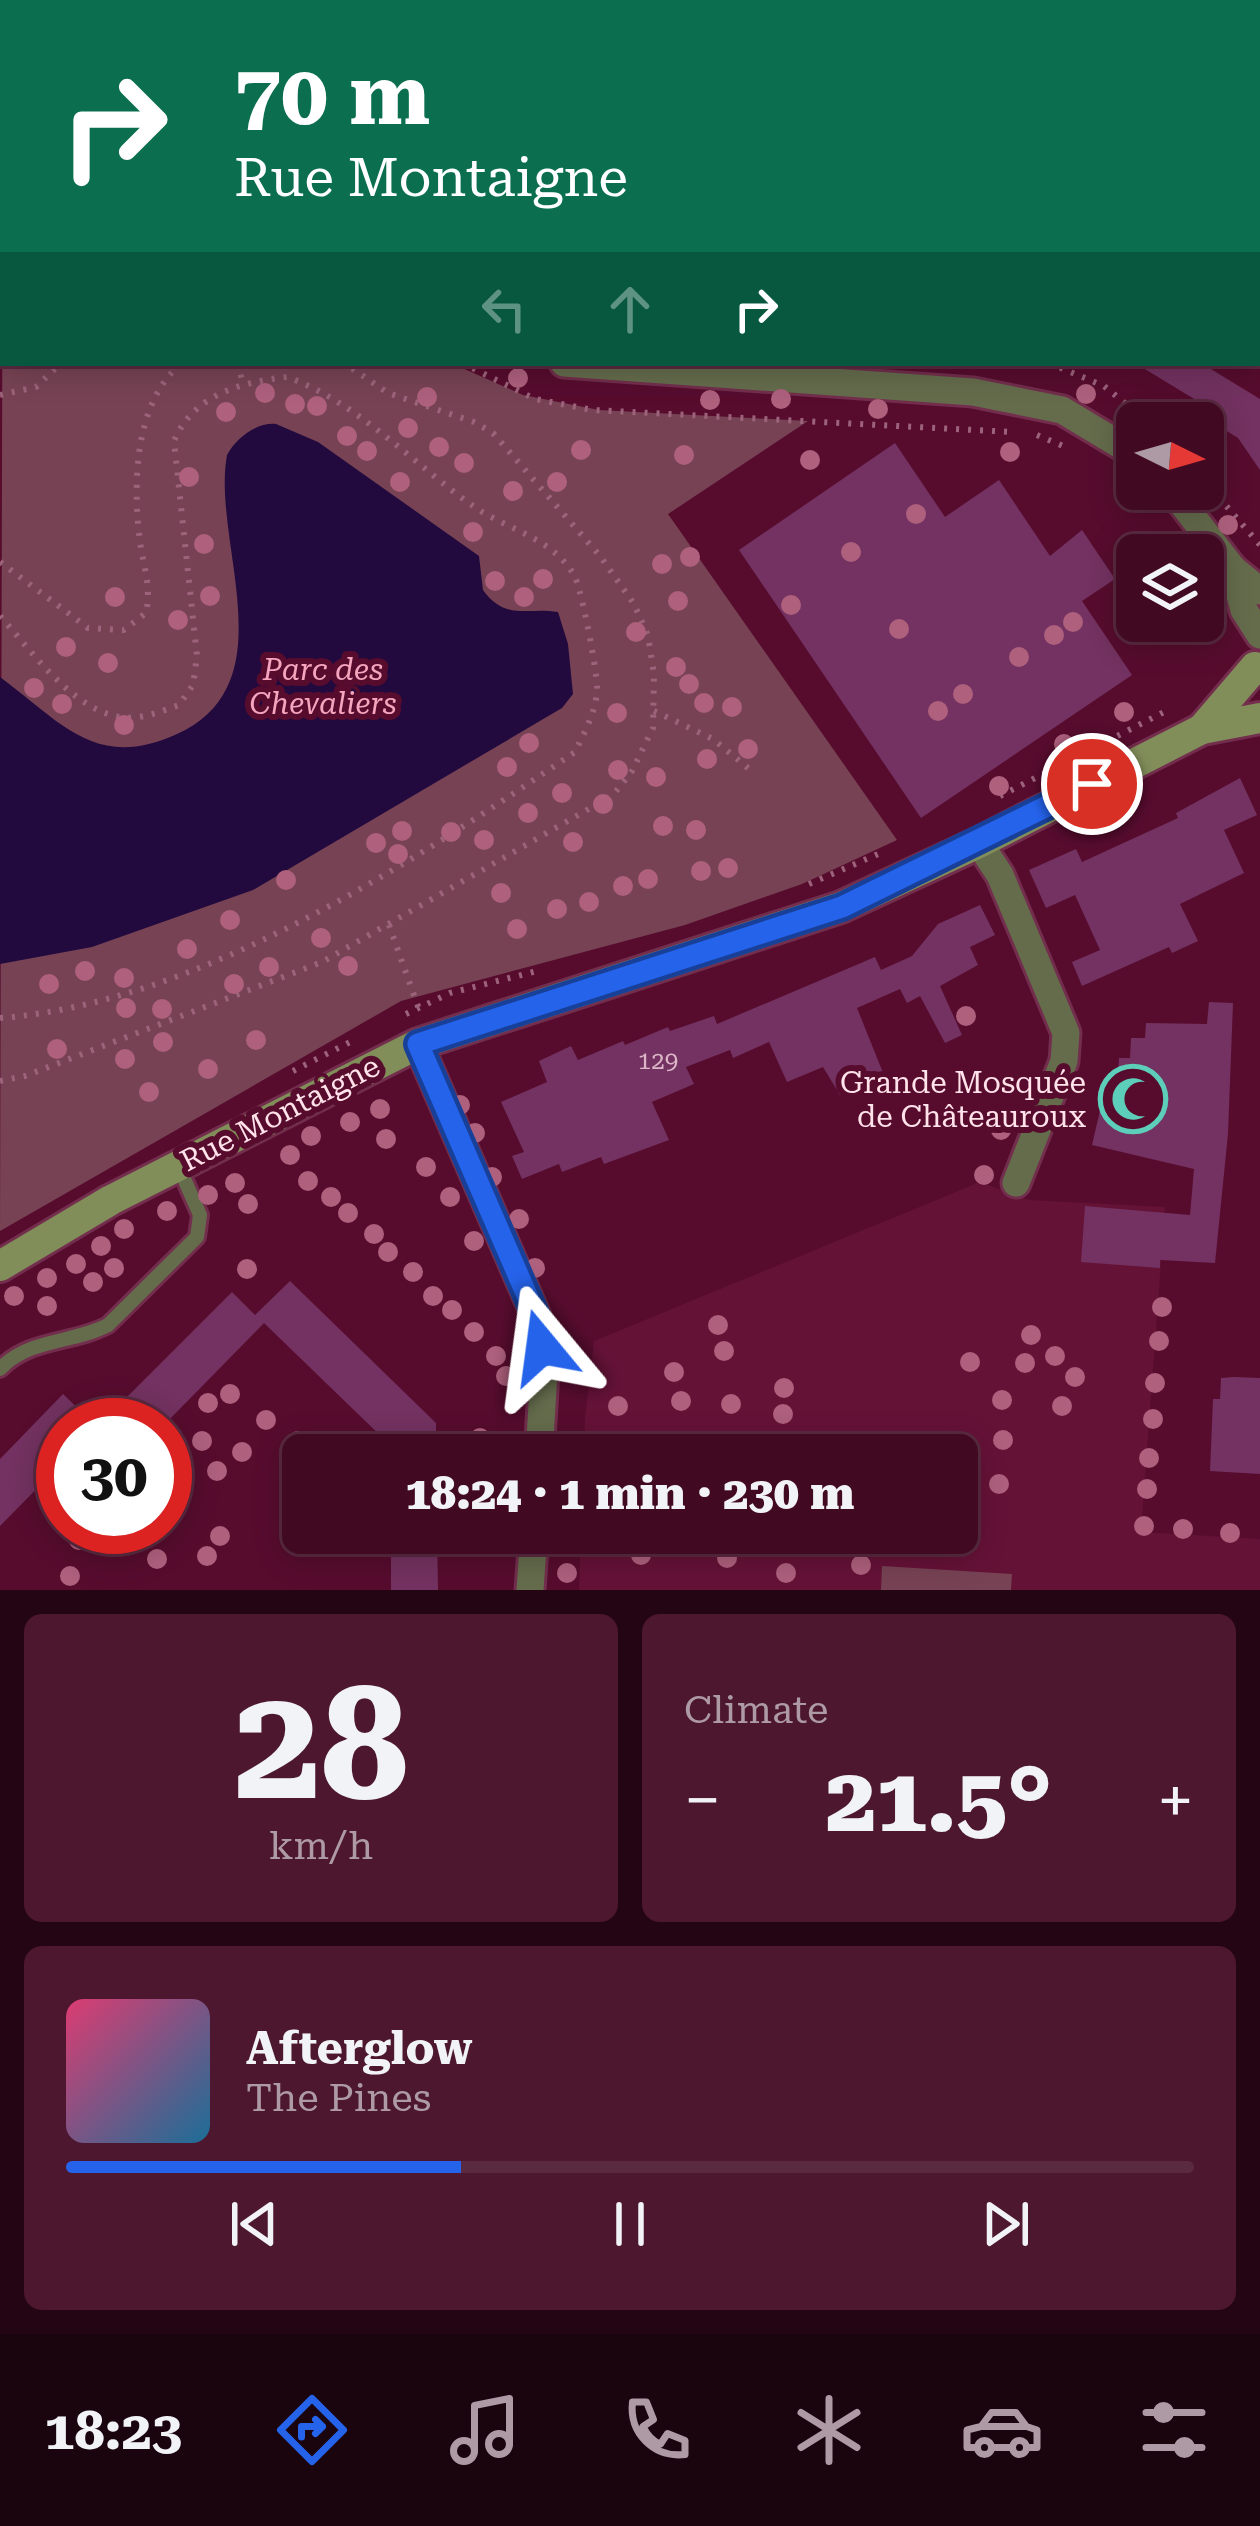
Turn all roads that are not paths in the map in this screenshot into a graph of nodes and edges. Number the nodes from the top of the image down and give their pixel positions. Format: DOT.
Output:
graph roads {
  1 [pos="606,366"];
  2 [pos="978,366"];
  3 [pos="973,392"];
  4 [pos="1116,442"];
  5 [pos="1187,510"];
  6 [pos="1233,569"];
  7 [pos="1260,591"];
  8 [pos="1260,635"];
  9 [pos="1258,669"];
  10 [pos="1260,718"];
  11 [pos="1202,729"];
  12 [pos="979,843"];
  13 [pos="424,1042"];
  14 [pos="178,1165"];
  15 [pos="1016,1184"];
  16 [pos="0,1266"];
  17 [pos="0,1369"];
  18 [pos="540,1434"];
  19 [pos="533,1554"];
  20 [pos="530,1590"];
  1 -- 3 [label="street"];
  2 -- 3 [label="street"];
  3 -- 4 [label="street"];
  5 -- 6 [label="street"];
  6 -- 7 [label="street"];
  6 -- 8 [label="street"];
  9 -- 11 [label="street, Rue Montaigne"];
  10 -- 11 [label="street, Rue Montaigne"];
  11 -- 12 [label="street, Rue Montaigne"];
  12 -- 13 [label="street, Rue Montaigne"];
  12 -- 15 [label="street"];
  13 -- 14 [label="street, Rue Montaigne"];
  13 -- 18 [label="street"];
  14 -- 16 [label="street, Rue Montaigne"];
  14 -- 17 [label="lane"];
  19 -- 20 [label="street"];
}
